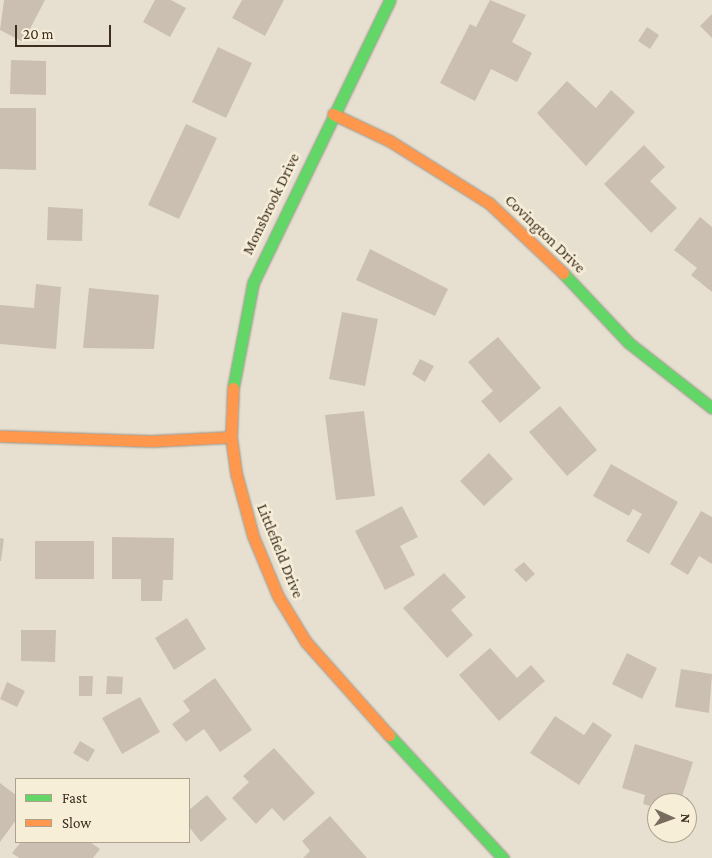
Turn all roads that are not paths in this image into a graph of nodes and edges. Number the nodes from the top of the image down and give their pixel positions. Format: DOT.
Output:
graph roads {
  1 [pos="390,0"];
  2 [pos="333,114"];
  3 [pos="712,408"];
  4 [pos="0,436"];
  5 [pos="232,437"];
  6 [pos="503,858"];
  1 -- 2 [label="street, Monsbrook Drive"];
  2 -- 3 [label="street, Covington Drive"];
  2 -- 5 [label="street, Monsbrook Drive"];
  4 -- 5 [label="street"];
  5 -- 6 [label="street, Littlefield Drive"];
}
